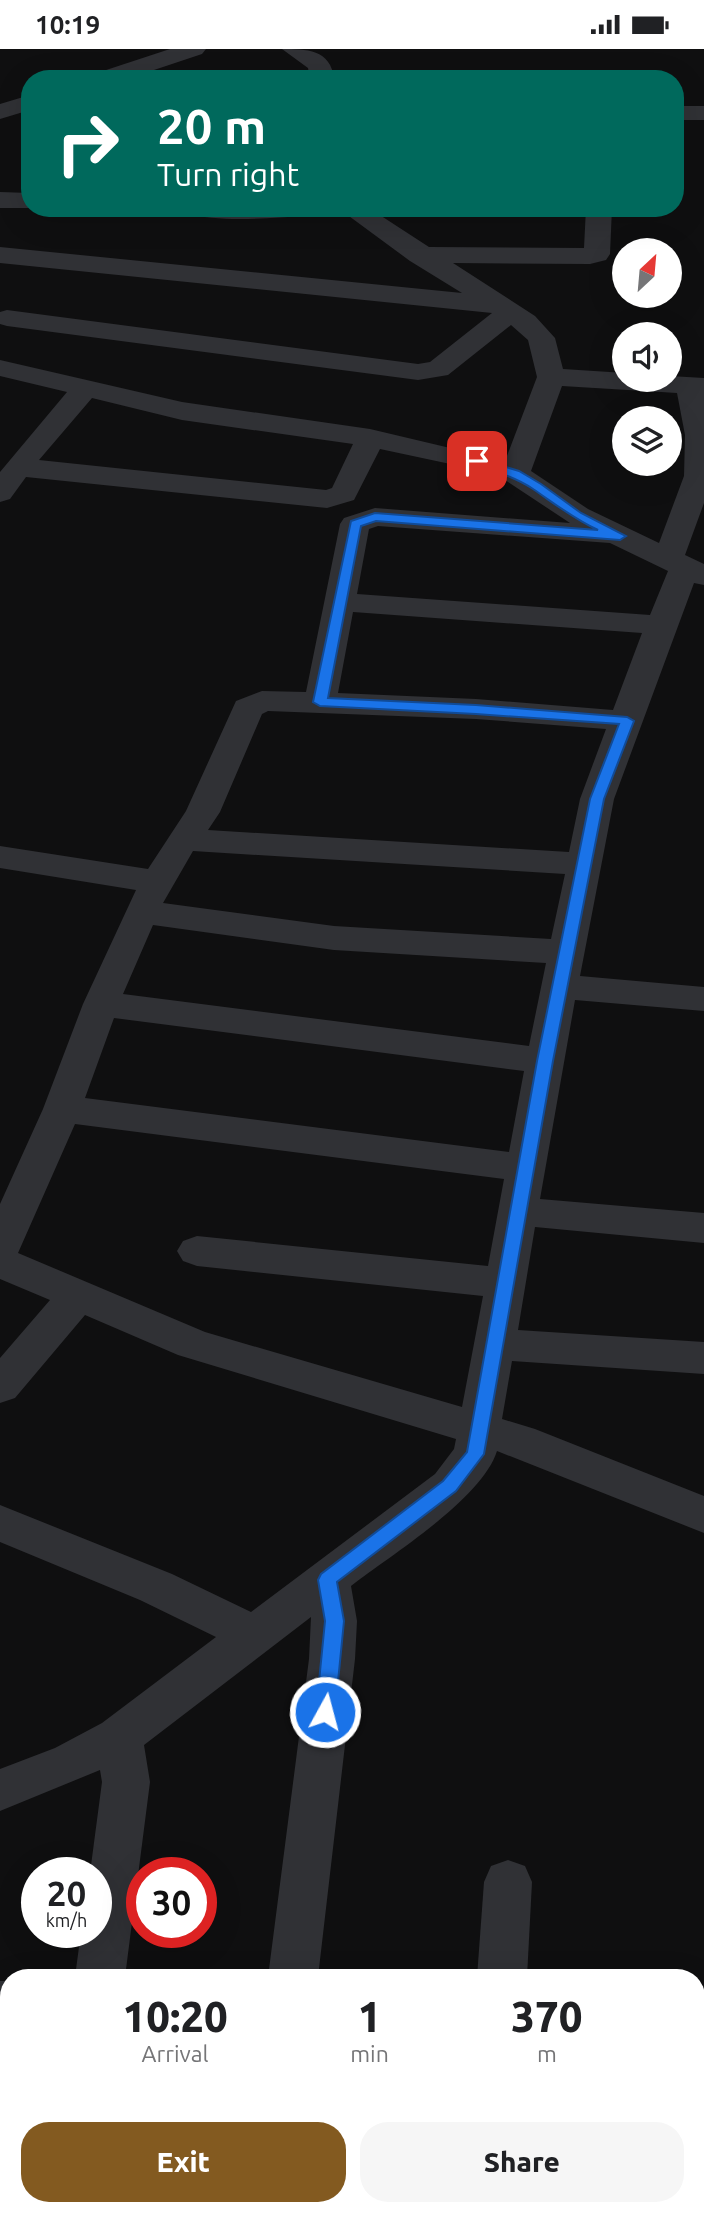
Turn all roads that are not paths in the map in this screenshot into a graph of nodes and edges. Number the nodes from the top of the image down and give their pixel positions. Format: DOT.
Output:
graph roads {
  1 [pos="194,49"];
  2 [pos="294,49"];
  3 [pos="130,70"];
  4 [pos="321,70"];
  5 [pos="21,105"];
  6 [pos="0,112"];
  7 [pos="684,113"];
  8 [pos="704,113"];
  9 [pos="0,199"];
  10 [pos="21,200"];
  11 [pos="364,217"];
  12 [pos="599,217"];
  13 [pos="0,254"];
  14 [pos="419,254"];
  15 [pos="501,308"];
  16 [pos="7,318"];
  17 [pos="0,368"];
  18 [pos="551,377"];
  19 [pos="697,385"];
  20 [pos="87,387"];
  21 [pos="370,439"];
  22 [pos="18,467"];
  23 [pos="515,474"];
  24 [pos="0,493"];
  25 [pos="620,536"];
  26 [pos="686,567"];
  27 [pos="338,602"];
  28 [pos="661,625"];
  29 [pos="320,702"];
  30 [pos="627,721"];
  31 [pos="186,840"];
  32 [pos="584,864"];
  33 [pos="3,865"];
  34 [pos="150,897"];
  35 [pos="567,952"];
  36 [pos="561,987"];
  37 [pos="704,999"];
  38 [pos="101,1005"];
  39 [pos="545,1061"];
  40 [pos="62,1109"];
  41 [pos="526,1168"];
  42 [pos="519,1211"];
  43 [pos="704,1228"];
  44 [pos="0,1249"];
  45 [pos="197,1251"];
  46 [pos="0,1262"];
  47 [pos="507,1283"];
  48 [pos="77,1297"];
  49 [pos="496,1343"];
  50 [pos="704,1358"];
  51 [pos="0,1387"];
  52 [pos="481,1429"];
  53 [pos="704,1515"];
  54 [pos="0,1523"];
  55 [pos="327,1580"];
  56 [pos="256,1635"];
  57 [pos="119,1737"];
  58 [pos="3,1785"];
  59 [pos="508,1882"];
  60 [pos="101,1969"];
  61 [pos="294,1969"];
  62 [pos="503,1969"];
  1 -- 3 [label="street"];
  2 -- 4 [label="street"];
  5 -- 6 [label="street"];
  7 -- 8 [label="street"];
  9 -- 10 [label="street"];
  11 -- 14 [label="street"];
  12 -- 14 [label="street"];
  13 -- 15 [label="street"];
  14 -- 15 [label="street"];
  15 -- 16 [label="street"];
  15 -- 18 [label="street"];
  17 -- 20 [label="street"];
  18 -- 19 [label="street"];
  18 -- 23 [label="street"];
  19 -- 26 [label="street"];
  20 -- 21 [label="street"];
  20 -- 22 [label="street"];
  21 -- 22 [label="street"];
  21 -- 23 [label="street"];
  22 -- 24 [label="street"];
  23 -- 25 [label="street"];
  25 -- 26 [label="street"];
  25 -- 27 [label="street"];
  26 -- 28 [label="street"];
  27 -- 28 [label="street"];
  27 -- 29 [label="street"];
  28 -- 30 [label="street"];
  29 -- 30 [label="street"];
  29 -- 31 [label="street"];
  30 -- 32 [label="street"];
  31 -- 32 [label="street"];
  31 -- 34 [label="street"];
  32 -- 35 [label="street"];
  33 -- 34 [label="street"];
  34 -- 35 [label="street"];
  34 -- 38 [label="street"];
  35 -- 36 [label="street"];
  36 -- 37 [label="street"];
  36 -- 39 [label="street"];
  38 -- 39 [label="street"];
  38 -- 40 [label="street"];
  39 -- 41 [label="street"];
  40 -- 41 [label="street"];
  40 -- 44 [label="street"];
  41 -- 42 [label="street"];
  42 -- 43 [label="street"];
  42 -- 47 [label="street"];
  45 -- 47 [label="street"];
  46 -- 48 [label="street"];
  47 -- 49 [label="street"];
  48 -- 51 [label="street"];
  48 -- 52 [label="street"];
  49 -- 50 [label="street"];
  49 -- 52 [label="street"];
  52 -- 53 [label="street"];
  52 -- 55 [label="street"];
  54 -- 56 [label="street"];
  55 -- 56 [label="street"];
  55 -- 61 [label="street"];
  56 -- 57 [label="street"];
  57 -- 58 [label="street"];
  57 -- 60 [label="street"];
  59 -- 62 [label="street"];
}
